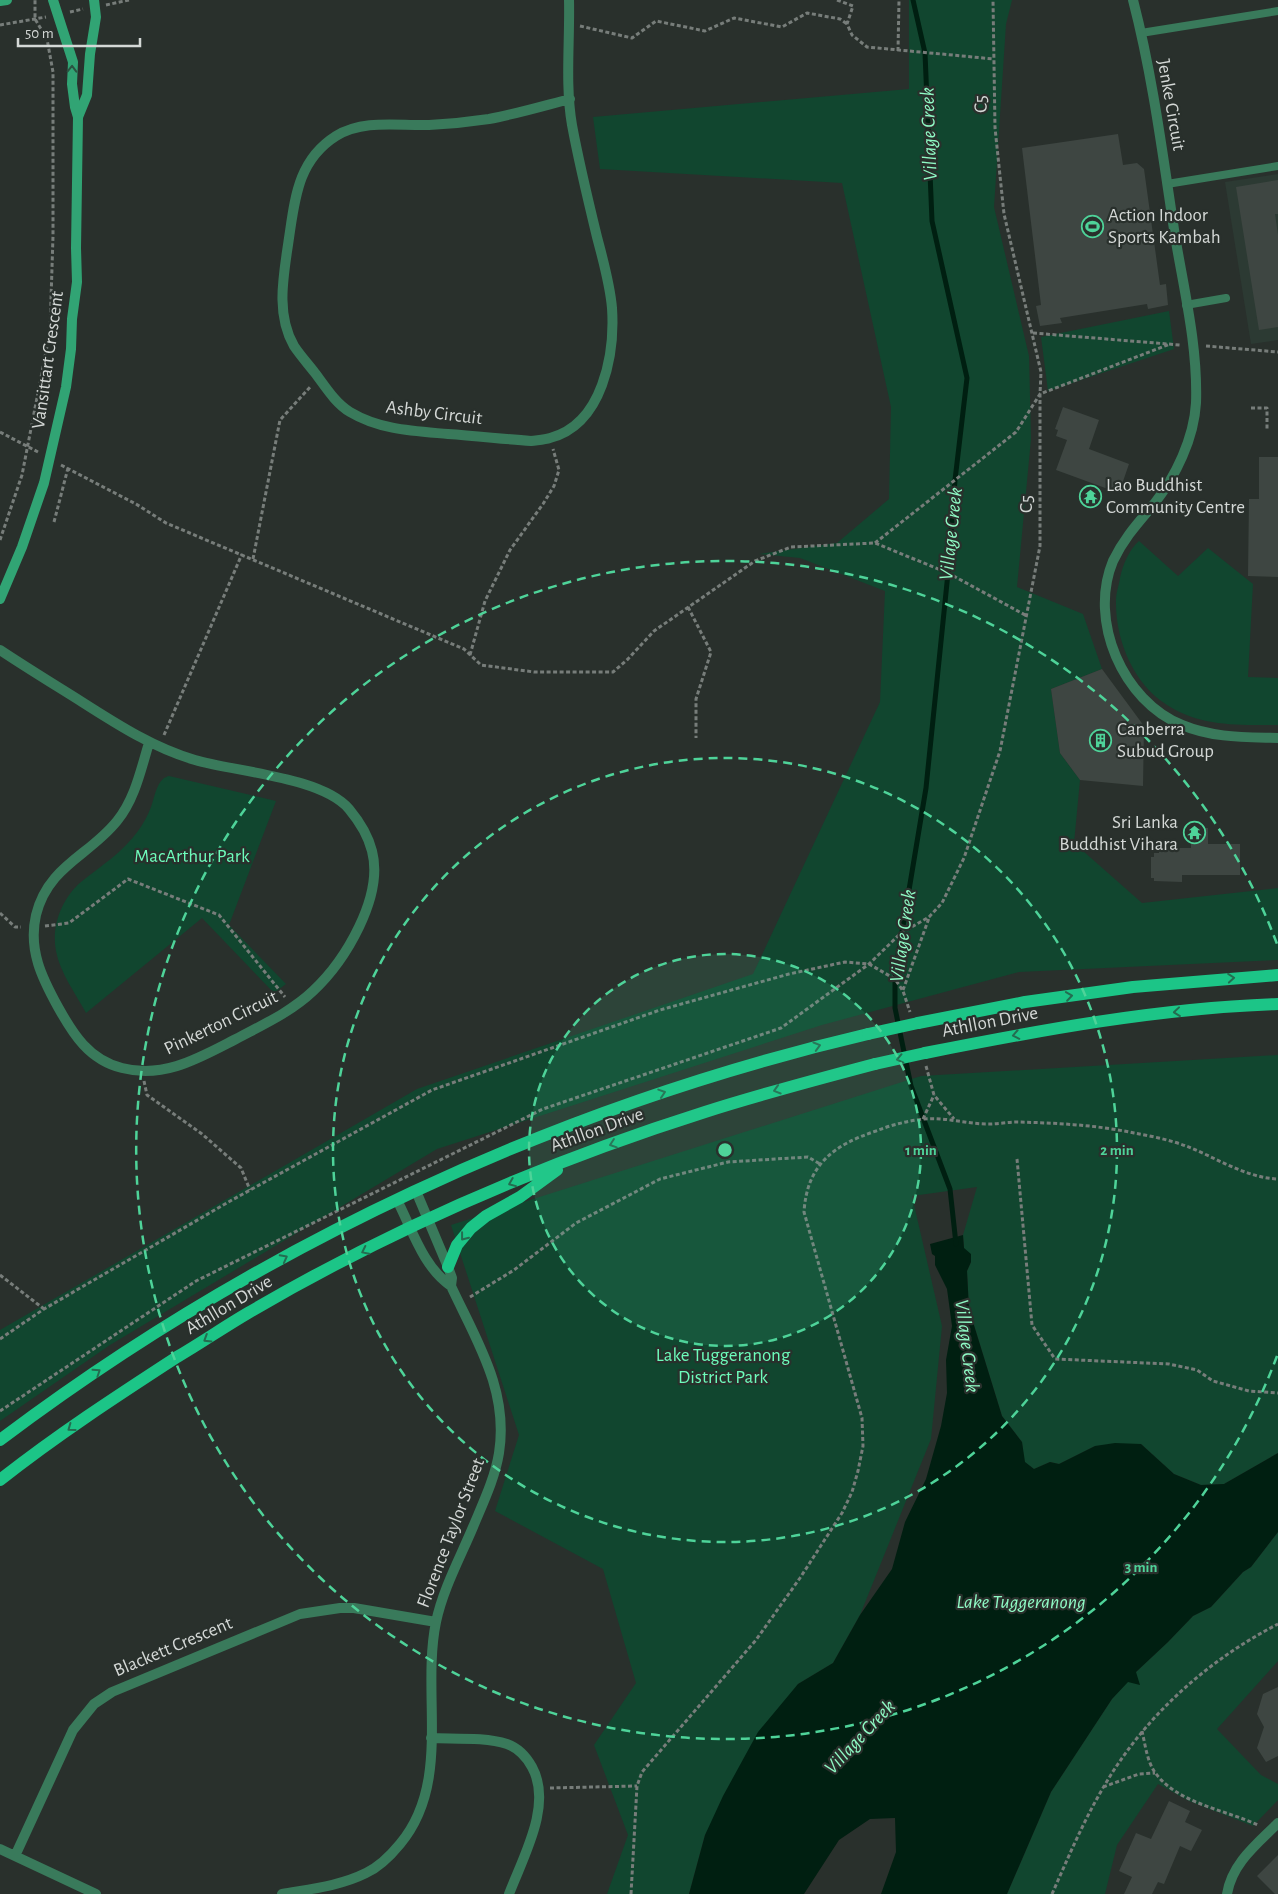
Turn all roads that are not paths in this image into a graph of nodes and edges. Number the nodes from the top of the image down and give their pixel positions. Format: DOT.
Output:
graph roads {
  1 [pos="6,0"];
  2 [pos="53,0"];
  3 [pos="569,0"];
  4 [pos="1133,0"];
  5 [pos="0,1"];
  6 [pos="95,4"];
  7 [pos="1278,11"];
  8 [pos="1142,33"];
  9 [pos="570,99"];
  10 [pos="78,117"];
  11 [pos="1278,166"];
  12 [pos="1167,184"];
  13 [pos="1226,298"];
  14 [pos="1186,305"];
  15 [pos="0,599"];
  16 [pos="0,650"];
  17 [pos="1278,738"];
  18 [pos="149,742"];
  19 [pos="1278,975"];
  20 [pos="1278,1004"];
  21 [pos="574,1158"];
  22 [pos="416,1191"];
  23 [pos="397,1200"];
  24 [pos="428,1220"];
  25 [pos="411,1228"];
  26 [pos="448,1267"];
  27 [pos="450,1286"];
  28 [pos="0,1440"];
  29 [pos="0,1480"];
  30 [pos="436,1622"];
  31 [pos="431,1738"];
  32 [pos="1278,1823"];
  33 [pos="0,1849"];
  34 [pos="14,1856"];
  35 [pos="96,1894"];
  36 [pos="282,1894"];
  37 [pos="509,1894"];
  38 [pos="1227,1894"];
  1 -- 5 [label="street"];
  10 -- 2 [label="street, Vansittart Crescent, one-way"];
  3 -- 9 [label="street, Ashby Circuit"];
  4 -- 8 [label="street, Jenke Circuit"];
  6 -- 10 [label="street, Vansittart Crescent"];
  7 -- 8 [label="lane"];
  8 -- 12 [label="street, Jenke Circuit"];
  9 -- 9 [label="street, Ashby Circuit"];
  10 -- 15 [label="street, Vansittart Crescent"];
  11 -- 12 [label="lane"];
  12 -- 14 [label="street, Jenke Circuit"];
  13 -- 14 [label="lane"];
  14 -- 17 [label="street, Jenke Circuit"];
  16 -- 18 [label="street, Pinkerton Circuit"];
  18 -- 18 [label="street, Pinkerton Circuit"];
  22 -- 19 [label="main road, Athllon Drive, one-way, bridge"];
  20 -- 21 [label="main road, Athllon Drive, one-way, bridge"];
  21 -- 24 [label="main road, Athllon Drive, one-way"];
  21 -- 26 [label="main road, one-way"];
  22 -- 23 [label="main road, Athllon Drive"];
  22 -- 24 [label="street, Florence Taylor Street"];
  23 -- 25 [label="street, Florence Taylor Street"];
  28 -- 23 [label="main road, Athllon Drive, one-way"];
  24 -- 25 [label="main road, Athllon Drive"];
  24 -- 26 [label="street, Florence Taylor Street"];
  25 -- 27 [label="street, Florence Taylor Street"];
  25 -- 29 [label="main road, Athllon Drive, one-way"];
  26 -- 27 [label="street, Florence Taylor Street"];
  27 -- 30 [label="street, Florence Taylor Street"];
  30 -- 31 [label="street, Florence Taylor Street"];
  30 -- 34 [label="street, Blackett Crescent"];
  31 -- 36 [label="street, Florence Taylor Street"];
  31 -- 37 [label="street"];
  32 -- 38 [label="street"];
  33 -- 34 [label="street"];
  34 -- 35 [label="street"];
}
